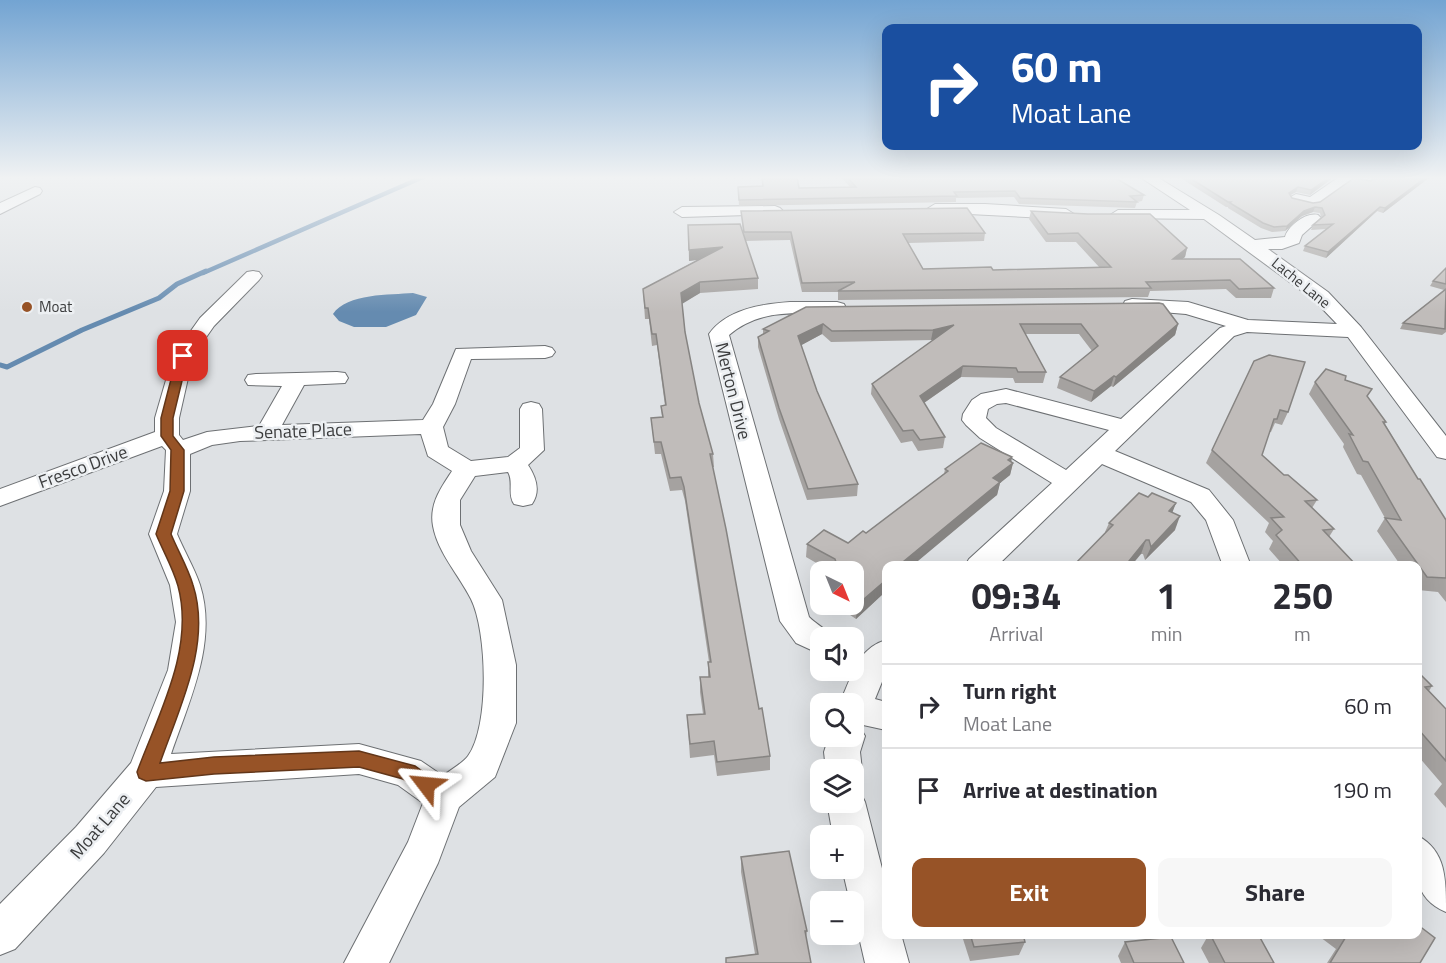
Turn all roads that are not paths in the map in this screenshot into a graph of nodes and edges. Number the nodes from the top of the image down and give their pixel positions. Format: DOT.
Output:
graph roads {
  1 [pos="1218,222"];
  2 [pos="1307,222"];
  3 [pos="1251,245"];
  4 [pos="253,276"];
  5 [pos="1109,305"];
  6 [pos="861,308"];
  7 [pos="1246,326"];
  8 [pos="1354,331"];
  9 [pos="545,352"];
  10 [pos="337,378"];
  11 [pos="297,379"];
  12 [pos="256,380"];
  13 [pos="531,409"];
  14 [pos="1434,419"];
  15 [pos="431,427"];
  16 [pos="1125,427"];
  17 [pos="267,432"];
  18 [pos="172,443"];
  19 [pos="1446,452"];
  20 [pos="1098,453"];
  21 [pos="515,464"];
  22 [pos="466,469"];
  23 [pos="1068,482"];
  24 [pos="0,498"];
  25 [pos="523,498"];
  26 [pos="984,561"];
  27 [pos="1235,561"];
  28 [pos="810,637"];
  29 [pos="870,660"];
  30 [pos="859,693"];
  31 [pos="864,710"];
  32 [pos="882,715"];
  33 [pos="146,772"];
  34 [pos="444,797"];
  35 [pos="1422,860"];
  36 [pos="864,878"];
  37 [pos="1446,892"];
  38 [pos="0,934"];
  39 [pos="366,963"];
  40 [pos="887,963"];
  1 -- 3 [label="street, Lache Lane"];
  2 -- 3 [label="street"];
  3 -- 8 [label="street, Lache Lane"];
  4 -- 18 [label="street, Moat Lane"];
  5 -- 7 [label="street"];
  6 -- 28 [label="street, Merton Drive"];
  7 -- 8 [label="street"];
  7 -- 16 [label="street"];
  8 -- 14 [label="street, Lache Lane"];
  9 -- 15 [label="street"];
  10 -- 11 [label="street"];
  11 -- 12 [label="street"];
  11 -- 17 [label="street"];
  13 -- 21 [label="street"];
  14 -- 19 [label="street, Lache Lane"];
  15 -- 17 [label="street, Senate Place"];
  15 -- 22 [label="street"];
  16 -- 20 [label="street"];
  16 -- 23 [label="street"];
  17 -- 18 [label="street, Senate Place"];
  18 -- 24 [label="street, Fresco Drive"];
  18 -- 33 [label="street, Moat Lane"];
  20 -- 23 [label="street"];
  20 -- 27 [label="street"];
  21 -- 22 [label="street"];
  21 -- 25 [label="street"];
  22 -- 34 [label="street"];
  23 -- 26 [label="street"];
  29 -- 30 [label="street"];
  31 -- 32 [label="street"];
  33 -- 34 [label="street"];
  33 -- 38 [label="street, Moat Lane"];
  34 -- 39 [label="street"];
  35 -- 37 [label="street"];
  36 -- 40 [label="street"];
}
